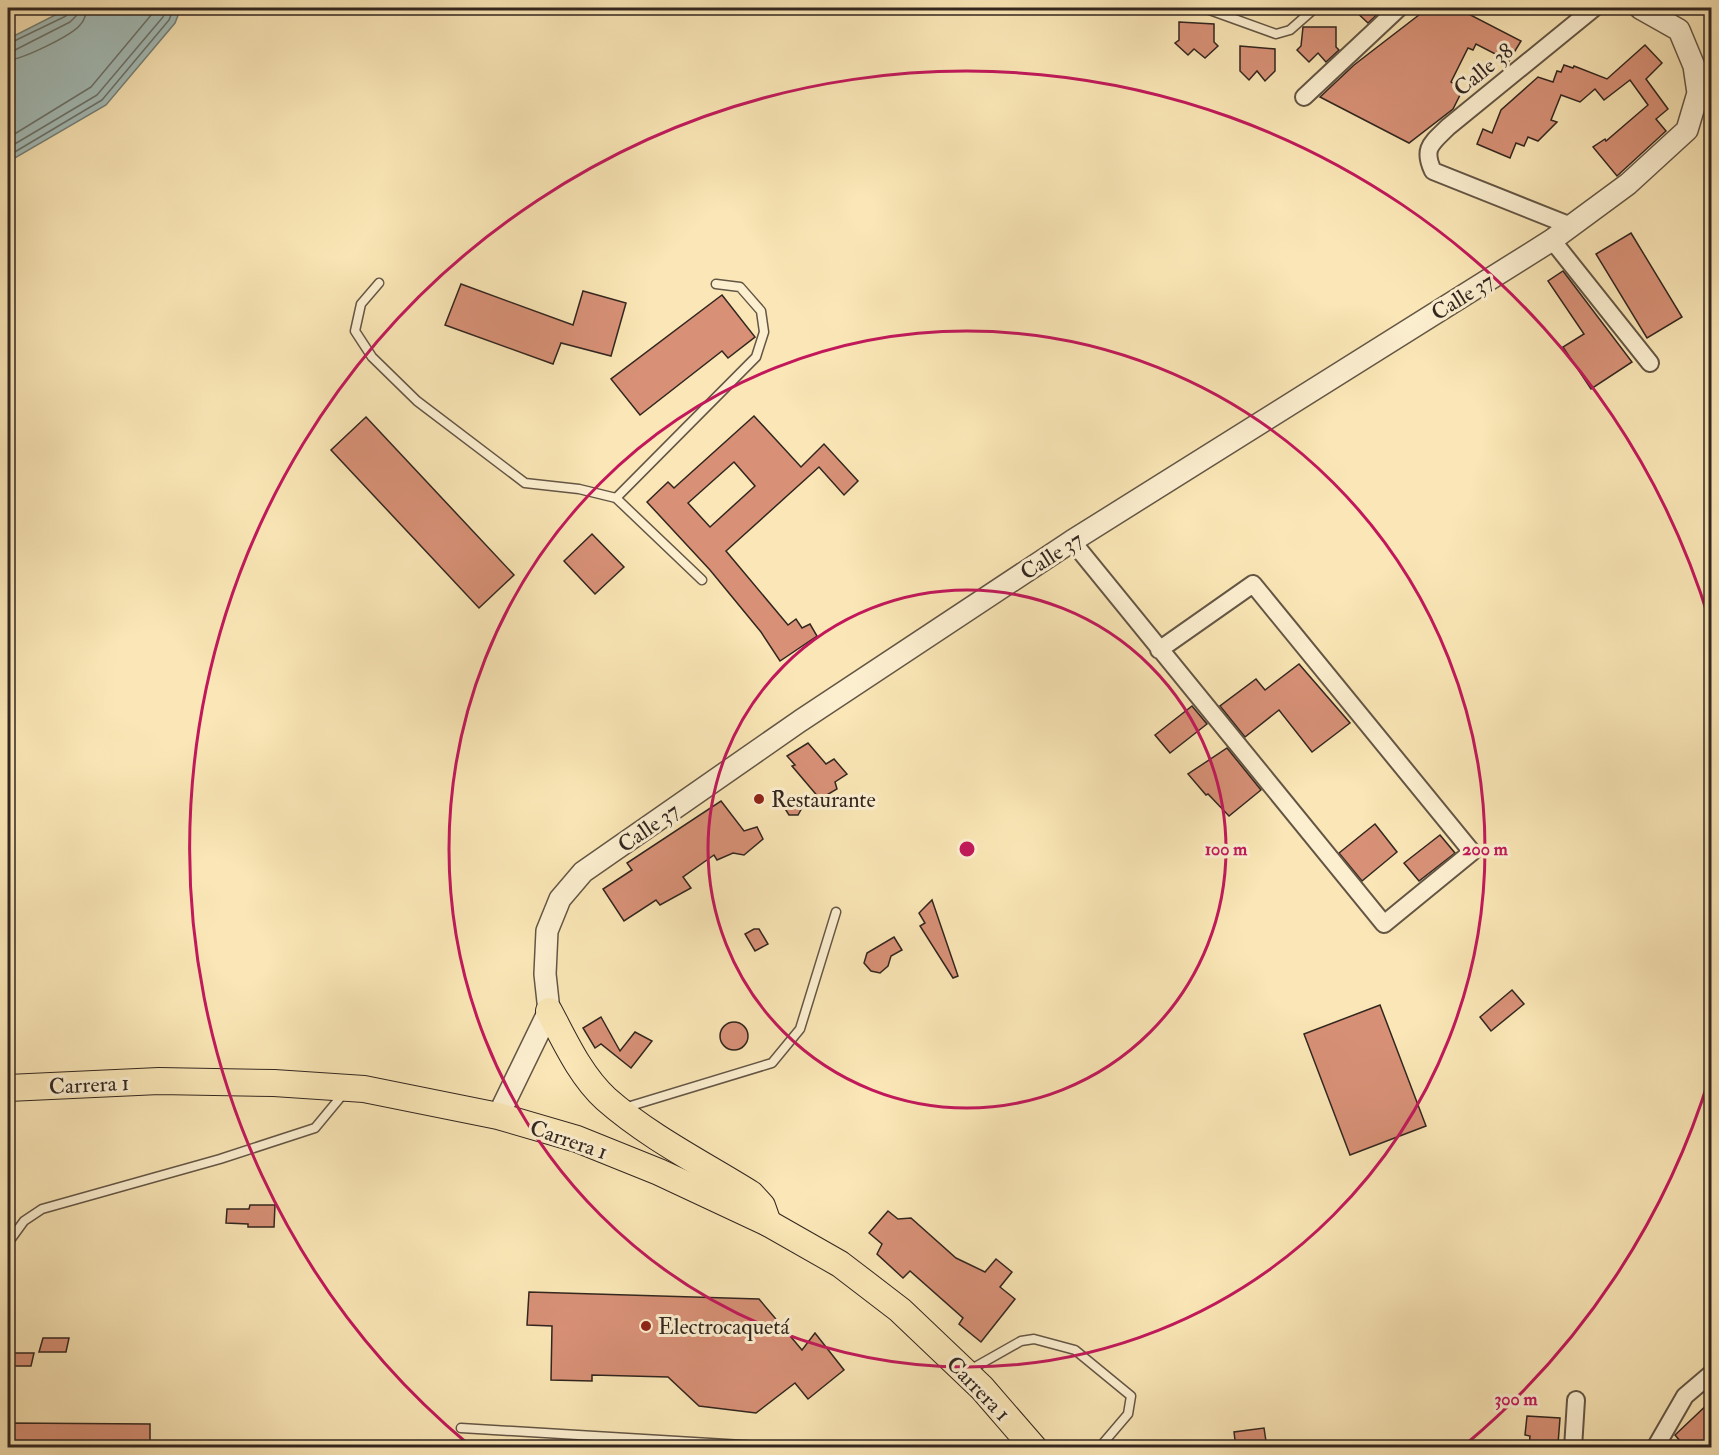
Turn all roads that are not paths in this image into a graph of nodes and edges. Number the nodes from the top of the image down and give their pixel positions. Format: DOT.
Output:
graph roads {
  1 [pos="1204,8"];
  2 [pos="1315,8"];
  3 [pos="1399,8"];
  4 [pos="1594,8"];
  5 [pos="1640,8"];
  6 [pos="1304,97"];
  7 [pos="1571,226"];
  8 [pos="1552,240"];
  9 [pos="379,283"];
  10 [pos="716,284"];
  11 [pos="1650,363"];
  12 [pos="616,498"];
  13 [pos="1071,541"];
  14 [pos="702,580"];
  15 [pos="1159,650"];
  16 [pos="837,912"];
  17 [pos="549,1011"];
  18 [pos="8,1088"];
  19 [pos="349,1088"];
  20 [pos="621,1109"];
  21 [pos="498,1116"];
  22 [pos="768,1223"];
  23 [pos="8,1243"];
  24 [pos="966,1373"];
  25 [pos="1712,1373"];
  26 [pos="1576,1400"];
  27 [pos="461,1428"];
  28 [pos="795,1448"];
  29 [pos="1035,1448"];
  30 [pos="1099,1448"];
  31 [pos="1573,1448"];
  32 [pos="1655,1448"];
  1 -- 2 [label="lane"];
  3 -- 6 [label="street"];
  4 -- 7 [label="street, Calle 38"];
  5 -- 7 [label="street, Calle 37"];
  7 -- 8 [label="street, Calle 37"];
  8 -- 11 [label="street"];
  8 -- 13 [label="street, Calle 37"];
  9 -- 12 [label="lane"];
  10 -- 12 [label="lane"];
  12 -- 14 [label="lane"];
  13 -- 15 [label="street"];
  13 -- 17 [label="street, Calle 37"];
  15 -- 15 [label="street"];
  16 -- 20 [label="lane"];
  17 -- 20 [label="main road"];
  17 -- 21 [label="street"];
  18 -- 19 [label="main road, Carrera 1"];
  19 -- 21 [label="main road, Carrera 1"];
  19 -- 23 [label="lane"];
  20 -- 22 [label="main road"];
  21 -- 22 [label="main road, Carrera 1"];
  22 -- 24 [label="main road, Carrera 1"];
  24 -- 29 [label="main road, Carrera 1"];
  24 -- 30 [label="lane"];
  25 -- 32 [label="street"];
  26 -- 31 [label="street"];
  27 -- 28 [label="lane"];
}
